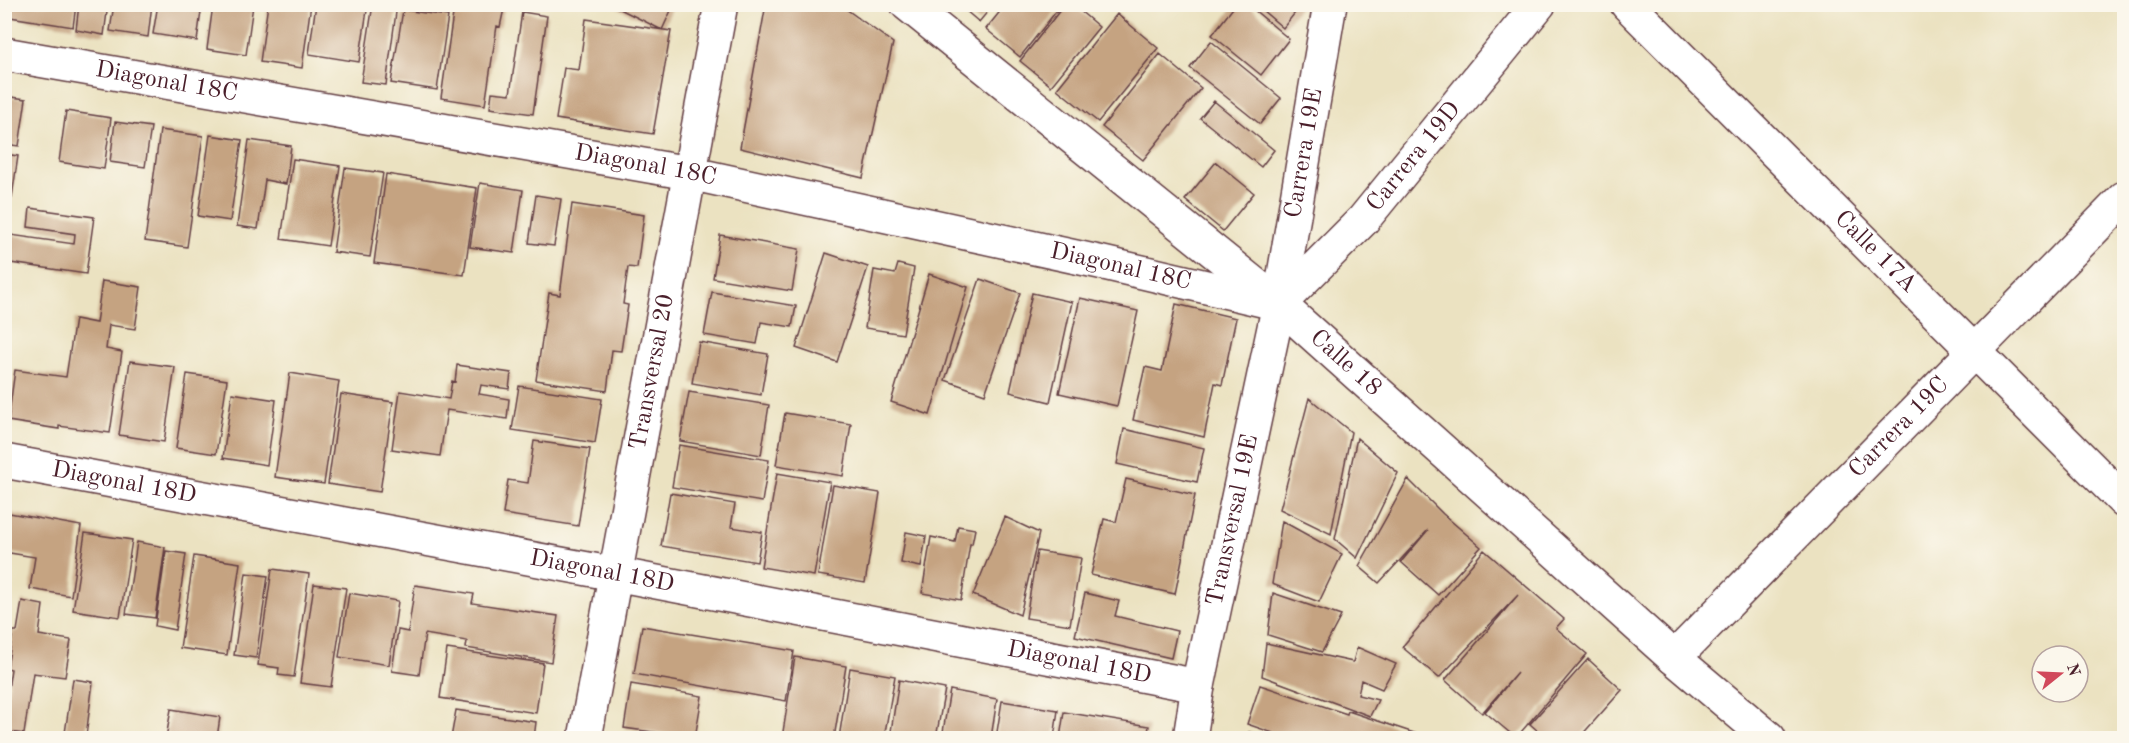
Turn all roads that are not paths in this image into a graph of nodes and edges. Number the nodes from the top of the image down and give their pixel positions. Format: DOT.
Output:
graph roads {
  1 [pos="721,4"];
  2 [pos="907,4"];
  3 [pos="1330,4"];
  4 [pos="1539,4"];
  5 [pos="1627,4"];
  6 [pos="4,54"];
  7 [pos="689,173"];
  8 [pos="2124,198"];
  9 [pos="1280,304"];
  10 [pos="1975,351"];
  11 [pos="4,461"];
  12 [pos="2124,501"];
  13 [pos="615,574"];
  14 [pos="1674,658"];
  15 [pos="1198,686"];
  16 [pos="585,738"];
  17 [pos="1190,738"];
  18 [pos="1768,738"];
  1 -- 7 [label="street, Transversal 20"];
  2 -- 9 [label="street, Calle 18"];
  3 -- 9 [label="street, Carrera 19E"];
  4 -- 9 [label="street, Carrera 19D"];
  5 -- 10 [label="street, Calle 17A"];
  6 -- 7 [label="street, Diagonal 18C"];
  7 -- 9 [label="street, Diagonal 18C"];
  7 -- 13 [label="street, Transversal 20"];
  8 -- 10 [label="street, Carrera 19C"];
  9 -- 14 [label="street, Calle 18"];
  9 -- 15 [label="street, Transversal 19E"];
  10 -- 12 [label="street, Calle 17A"];
  10 -- 14 [label="street, Carrera 19C"];
  11 -- 13 [label="street, Diagonal 18D"];
  13 -- 15 [label="street, Diagonal 18D"];
  13 -- 16 [label="street, Transversal 20"];
  14 -- 18 [label="street, Calle 18"];
  15 -- 17 [label="street, Transversal 19E"];
}
